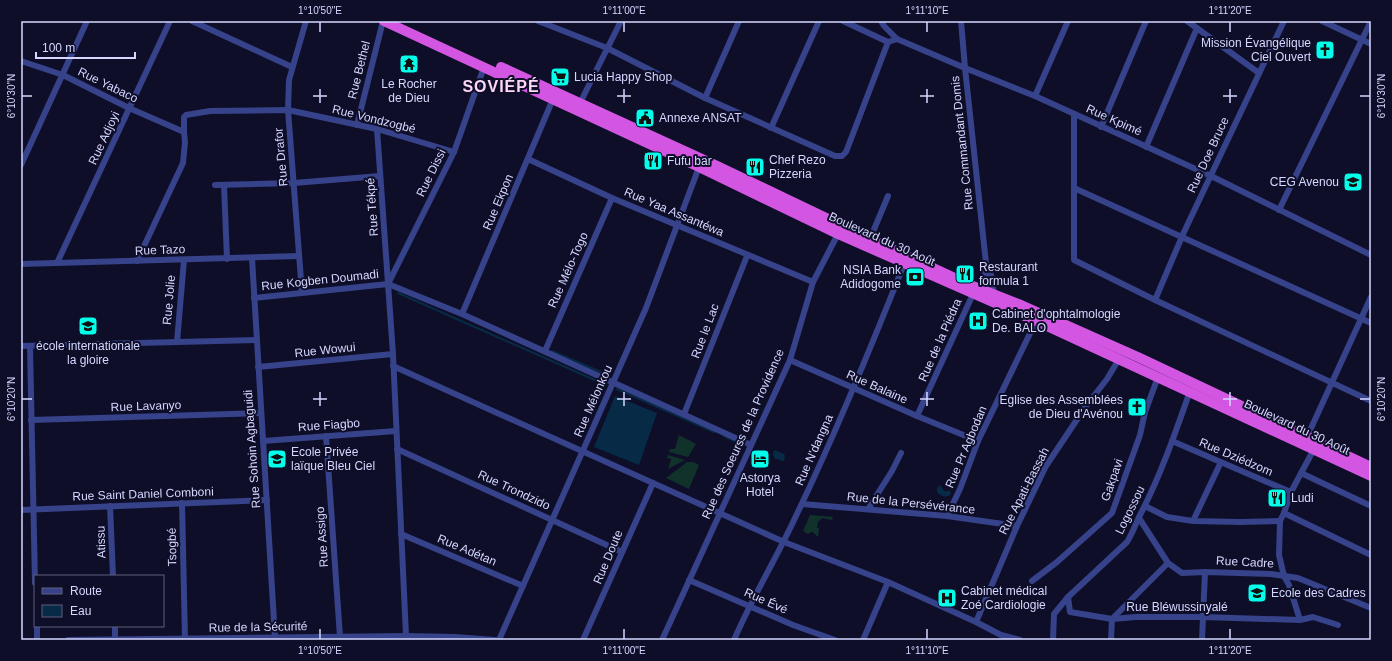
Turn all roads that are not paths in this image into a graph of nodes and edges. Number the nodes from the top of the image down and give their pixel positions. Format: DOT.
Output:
graph roads {
  1 [pos="88,21"];
  2 [pos="170,21"];
  3 [pos="192,21"];
  4 [pos="306,21"];
  5 [pos="383,21"];
  6 [pos="399,21"];
  7 [pos="538,21"];
  8 [pos="621,21"];
  9 [pos="739,21"];
  10 [pos="819,21"];
  11 [pos="843,21"];
  12 [pos="881,21"];
  13 [pos="961,21"];
  14 [pos="1068,21"];
  15 [pos="1146,21"];
  16 [pos="1187,21"];
  17 [pos="1284,21"];
  18 [pos="1322,21"];
  19 [pos="1371,21"];
  20 [pos="546,23"];
  21 [pos="1197,28"];
  22 [pos="897,39"];
  23 [pos="1362,40"];
  24 [pos="888,42"];
  25 [pos="1371,44"];
  26 [pos="607,48"];
  27 [pos="21,61"];
  28 [pos="484,66"];
  29 [pos="292,67"];
  30 [pos="965,68"];
  31 [pos="1259,73"];
  32 [pos="63,75"];
  33 [pos="1035,96"];
  34 [pos="705,98"];
  35 [pos="553,99"];
  36 [pos="578,106"];
  37 [pos="129,108"];
  38 [pos="288,110"];
  39 [pos="1074,114"];
  40 [pos="357,125"];
  41 [pos="1101,126"];
  42 [pos="771,128"];
  43 [pos="377,129"];
  44 [pos="184,132"];
  45 [pos="1146,146"];
  46 [pos="454,152"];
  47 [pos="528,159"];
  48 [pos="700,163"];
  49 [pos="21,166"];
  50 [pos="380,176"];
  51 [pos="1211,176"];
  52 [pos="294,182"];
  53 [pos="215,185"];
  54 [pos="224,185"];
  55 [pos="1074,188"];
  56 [pos="888,196"];
  57 [pos="612,198"];
  58 [pos="1279,210"];
  59 [pos="677,225"];
  60 [pos="838,234"];
  61 [pos="1182,236"];
  62 [pos="870,239"];
  63 [pos="1371,255"];
  64 [pos="299,256"];
  65 [pos="747,256"];
  66 [pos="252,258"];
  67 [pos="226,259"];
  68 [pos="184,260"];
  69 [pos="136,261"];
  70 [pos="21,264"];
  71 [pos="57,264"];
  72 [pos="904,264"];
  73 [pos="813,282"];
  74 [pos="388,284"];
  75 [pos="302,292"];
  76 [pos="973,294"];
  77 [pos="989,296"];
  78 [pos="1371,297"];
  79 [pos="254,298"];
  80 [pos="1155,300"];
  81 [pos="462,314"];
  82 [pos="1361,318"];
  83 [pos="1036,321"];
  84 [pos="1371,323"];
  85 [pos="257,340"];
  86 [pos="177,342"];
  87 [pos="21,346"];
  88 [pos="30,346"];
  89 [pos="544,351"];
  90 [pos="393,354"];
  91 [pos="1119,359"];
  92 [pos="790,360"];
  93 [pos="393,366"];
  94 [pos="258,367"];
  95 [pos="1158,377"];
  96 [pos="613,382"];
  97 [pos="1331,383"];
  98 [pos="854,389"];
  99 [pos="1190,392"];
  100 [pos="1371,401"];
  101 [pos="261,413"];
  102 [pos="684,414"];
  103 [pos="917,416"];
  104 [pos="31,420"];
  105 [pos="396,431"];
  106 [pos="326,436"];
  107 [pos="263,441"];
  108 [pos="978,441"];
  109 [pos="1172,441"];
  110 [pos="1305,441"];
  111 [pos="751,445"];
  112 [pos="1316,445"];
  113 [pos="397,449"];
  114 [pos="583,451"];
  115 [pos="901,453"];
  116 [pos="1221,462"];
  117 [pos="1371,467"];
  118 [pos="1301,473"];
  119 [pos="1371,476"];
  120 [pos="653,483"];
  121 [pos="1291,492"];
  122 [pos="267,500"];
  123 [pos="182,503"];
  124 [pos="802,504"];
  125 [pos="110,506"];
  126 [pos="1146,506"];
  127 [pos="1371,506"];
  128 [pos="32,509"];
  129 [pos="868,509"];
  130 [pos="21,510"];
  131 [pos="720,513"];
  132 [pos="1284,514"];
  133 [pos="947,516"];
  134 [pos="1139,518"];
  135 [pos="552,520"];
  136 [pos="1192,521"];
  137 [pos="1280,521"];
  138 [pos="1017,526"];
  139 [pos="401,534"];
  140 [pos="784,542"];
  141 [pos="622,552"];
  142 [pos="1371,555"];
  143 [pos="1168,563"];
  144 [pos="1205,572"];
  145 [pos="35,575"];
  146 [pos="113,575"];
  147 [pos="1284,576"];
  148 [pos="689,580"];
  149 [pos="1032,581"];
  150 [pos="888,582"];
  151 [pos="523,586"];
  152 [pos="1068,597"];
  153 [pos="749,606"];
  154 [pos="1371,608"];
  155 [pos="1203,617"];
  156 [pos="1112,619"];
  157 [pos="1300,620"];
  158 [pos="976,622"];
  159 [pos="1338,625"];
  160 [pos="36,627"];
  161 [pos="115,627"];
  162 [pos="406,636"];
  163 [pos="340,637"];
  164 [pos="275,638"];
  165 [pos="185,639"];
  166 [pos="37,640"];
  167 [pos="68,640"];
  168 [pos="115,640"];
  169 [pos="495,640"];
  170 [pos="499,640"];
  171 [pos="583,640"];
  172 [pos="662,640"];
  173 [pos="734,640"];
  174 [pos="834,640"];
  175 [pos="863,640"];
  176 [pos="1020,640"];
  177 [pos="1053,640"];
  178 [pos="1111,640"];
  179 [pos="1202,640"];
  1 -- 32 [label="street"];
  2 -- 37 [label="street, Rue Adjoyi"];
  3 -- 29 [label="street"];
  4 -- 29 [label="street, Rue Drafor"];
  5 -- 28 [label="highway, Boulevard du 30 Août"];
  5 -- 40 [label="street, Rue Bethel"];
  6 -- 36 [label="highway, Boulevard du 30 Août"];
  7 -- 20 [label="street"];
  8 -- 26 [label="street"];
  9 -- 34 [label="street"];
  10 -- 42 [label="street"];
  11 -- 24 [label="street"];
  12 -- 22 [label="street"];
  13 -- 30 [label="street, Rue Commandant Domis"];
  14 -- 33 [label="street"];
  15 -- 41 [label="street"];
  16 -- 21 [label="street"];
  17 -- 31 [label="street, Rue Doe Bruce"];
  18 -- 23 [label="street"];
  19 -- 23 [label="street"];
  20 -- 26 [label="street"];
  21 -- 31 [label="street"];
  21 -- 45 [label="street"];
  22 -- 24 [label="street"];
  22 -- 30 [label="street, Rue Kpimé"];
  23 -- 25 [label="street"];
  23 -- 58 [label="street"];
  24 -- 42 [label="street"];
  26 -- 34 [label="street"];
  26 -- 36 [label="street"];
  27 -- 32 [label="street, Rue Yabaco"];
  28 -- 35 [label="highway, Boulevard du 30 Août"];
  28 -- 46 [label="street, Rue Dissi"];
  29 -- 38 [label="street, Rue Drafor"];
  30 -- 33 [label="street, Rue Kpimé"];
  30 -- 77 [label="street, Rue Commandant Domis"];
  31 -- 51 [label="street, Rue Doe Bruce"];
  32 -- 37 [label="street, Rue Yabaco"];
  32 -- 49 [label="street"];
  33 -- 39 [label="street, Rue Kpimé"];
  34 -- 42 [label="street"];
  35 -- 36 [label="highway, Boulevard du 30 Août"];
  35 -- 47 [label="street, Rue Ekpon"];
  36 -- 48 [label="highway, Boulevard du 30 Août"];
  37 -- 44 [label="street, Rue Yabaco"];
  37 -- 71 [label="street, Rue Adjoyi"];
  38 -- 40 [label="street, Rue Vondzogbé"];
  38 -- 44 [label="street, Rue Vondzogbé"];
  38 -- 52 [label="street, Rue Drafor"];
  39 -- 41 [label="street, Rue Kpimé"];
  39 -- 55 [label="street"];
  40 -- 43 [label="street, Rue Vondzogbé"];
  41 -- 45 [label="street, Rue Kpimé"];
  43 -- 46 [label="street, Rue Vondzogbé"];
  43 -- 50 [label="street, Rue Tékpé"];
  44 -- 69 [label="street"];
  45 -- 51 [label="street, Rue Kpimé"];
  46 -- 74 [label="street, Rue Dissi"];
  47 -- 57 [label="street, Rue Yaa Assantéwa"];
  47 -- 81 [label="street, Rue Ekpon"];
  48 -- 59 [label="street, Rue Mélonkou"];
  48 -- 60 [label="highway, Boulevard du 30 Août"];
  48 -- 62 [label="highway, Boulevard du 30 Août"];
  50 -- 52 [label="street"];
  50 -- 74 [label="street, Rue Tékpé"];
  51 -- 58 [label="street, Rue Kpimé"];
  51 -- 61 [label="street, Rue Doe Bruce"];
  52 -- 54 [label="street"];
  52 -- 64 [label="street, Rue Drafor"];
  53 -- 54 [label="street"];
  54 -- 67 [label="street"];
  55 -- 61 [label="street"];
  55 -- 80 [label="street"];
  56 -- 62 [label="street"];
  57 -- 59 [label="street, Rue Yaa Assantéwa"];
  57 -- 89 [label="street, Rue Mélo-Togo"];
  58 -- 63 [label="street, Rue Kpimé"];
  59 -- 65 [label="street, Rue Yaa Assantéwa"];
  59 -- 96 [label="street, Rue Mélonkou"];
  60 -- 72 [label="highway, Boulevard du 30 Août"];
  60 -- 73 [label="street, Rue des Soeurss de la Providence"];
  61 -- 80 [label="street, Rue Doe Bruce"];
  61 -- 82 [label="street"];
  62 -- 77 [label="highway, Boulevard du 30 Août"];
  64 -- 66 [label="street, Rue Tazo"];
  64 -- 75 [label="street, Rue Drafor"];
  65 -- 73 [label="street, Rue Yaa Assantéwa"];
  65 -- 102 [label="street, Rue le Lac"];
  66 -- 67 [label="street, Rue Tazo"];
  66 -- 79 [label="street, Rue Sohoin Agbaguidi"];
  67 -- 68 [label="street, Rue Tazo"];
  68 -- 69 [label="street, Rue Tazo"];
  68 -- 86 [label="street, Rue Jolie"];
  69 -- 71 [label="street, Rue Tazo"];
  70 -- 71 [label="street, Rue Tazo"];
  72 -- 76 [label="highway, Boulevard du 30 Août"];
  72 -- 98 [label="street, Rue N'dangna"];
  73 -- 92 [label="street, Rue des Soeurss de la Providence"];
  74 -- 75 [label="street, Rue Kogben Doumadi"];
  74 -- 81 [label="street"];
  74 -- 90 [label="street, Rue Tékpé"];
  75 -- 79 [label="street, Rue Kogben Doumadi"];
  76 -- 77 [label="highway, Boulevard du 30 Août"];
  76 -- 103 [label="street, Rue de la Piédra"];
  77 -- 83 [label="highway, Boulevard du 30 Août"];
  77 -- 110 [label="highway, Boulevard du 30 Août"];
  78 -- 82 [label="street"];
  79 -- 85 [label="street, Rue Sohoin Agbaguidi"];
  80 -- 97 [label="street"];
  81 -- 89 [label="street"];
  82 -- 84 [label="street"];
  82 -- 97 [label="street"];
  83 -- 91 [label="highway, Boulevard du 30 Août"];
  83 -- 108 [label="street, Rue Pr Agbodan"];
  85 -- 86 [label="street"];
  85 -- 94 [label="street, Rue Sohoin Agbaguidi"];
  86 -- 88 [label="street"];
  87 -- 88 [label="street"];
  88 -- 104 [label="street"];
  89 -- 96 [label="street"];
  90 -- 93 [label="street, Rue Tékpé"];
  90 -- 94 [label="street, Rue Wowui"];
  91 -- 95 [label="highway, Boulevard du 30 Août"];
  91 -- 138 [label="street, Rue Apati-Bassah"];
  92 -- 98 [label="street, Rue Balaine"];
  92 -- 111 [label="street, Rue des Soeurss de la Providence"];
  93 -- 105 [label="street, Rue Tékpé"];
  93 -- 114 [label="street"];
  94 -- 101 [label="street, Rue Sohoin Agbaguidi"];
  95 -- 99 [label="highway, Boulevard du 30 Août"];
  95 -- 149 [label="street, Gakpavi"];
  96 -- 102 [label="street"];
  96 -- 114 [label="street, Rue Mélonkou"];
  97 -- 100 [label="street"];
  97 -- 110 [label="street"];
  98 -- 103 [label="street, Rue Balaine"];
  98 -- 124 [label="street, Rue N'dangna"];
  99 -- 109 [label="street, Logossou"];
  99 -- 110 [label="highway, Boulevard du 30 Août"];
  101 -- 104 [label="street, Rue Lavanyo"];
  101 -- 107 [label="street, Rue Sohoin Agbaguidi"];
  102 -- 111 [label="street"];
  103 -- 108 [label="street, Rue Balaine"];
  104 -- 128 [label="street"];
  105 -- 106 [label="street, Rue Fiagbo"];
  105 -- 113 [label="street, Rue Tékpé"];
  106 -- 107 [label="street, Rue Fiagbo"];
  106 -- 163 [label="street, Rue Assigo"];
  107 -- 122 [label="street, Rue Sohoin Agbaguidi"];
  108 -- 133 [label="street, Rue Pr Agbodan"];
  109 -- 116 [label="street, Rue Dziédzom"];
  109 -- 126 [label="street, Logossou"];
  110 -- 112 [label="highway, Boulevard du 30 Août"];
  111 -- 131 [label="street, Rue des Soeurss de la Providence"];
  112 -- 117 [label="highway, Boulevard du 30 Août"];
  112 -- 118 [label="street"];
  112 -- 119 [label="highway, Boulevard du 30 Août"];
  113 -- 135 [label="street, Rue Trondzido"];
  113 -- 139 [label="street, Rue Tékpé"];
  114 -- 120 [label="street"];
  114 -- 135 [label="street, Rue Mélonkou"];
  115 -- 129 [label="street"];
  116 -- 121 [label="street, Rue Dziédzom"];
  116 -- 136 [label="street"];
  118 -- 121 [label="street"];
  118 -- 127 [label="street"];
  120 -- 131 [label="street"];
  120 -- 141 [label="street, Rue Doute"];
  121 -- 132 [label="street"];
  122 -- 123 [label="street, Rue Saint Daniel Comboni"];
  122 -- 164 [label="street, Rue Sohoin Agbaguidi"];
  123 -- 125 [label="street, Rue Saint Daniel Comboni"];
  123 -- 165 [label="street, Tsogbé"];
  124 -- 129 [label="street, Rue de la Persévérance"];
  124 -- 140 [label="street, Rue N'dangna"];
  125 -- 128 [label="street, Rue Saint Daniel Comboni"];
  125 -- 146 [label="street, Atissu"];
  126 -- 134 [label="street, Logossou"];
  126 -- 136 [label="street"];
  128 -- 130 [label="street, Rue Saint Daniel Comboni"];
  128 -- 145 [label="street"];
  129 -- 133 [label="street, Rue de la Persévérance"];
  131 -- 140 [label="street"];
  131 -- 148 [label="street, Rue des Soeurss de la Providence"];
  132 -- 137 [label="street"];
  132 -- 142 [label="street"];
  133 -- 138 [label="street, Rue de la Persévérance"];
  134 -- 143 [label="street, Rue Cadre"];
  134 -- 152 [label="street, Logossou"];
  135 -- 141 [label="street, Rue Trondzido"];
  135 -- 151 [label="street, Rue Mélonkou"];
  136 -- 137 [label="street"];
  137 -- 147 [label="street"];
  138 -- 158 [label="street, Rue Apati-Bassah"];
  139 -- 151 [label="street, Rue Adétan"];
  139 -- 162 [label="street, Rue Tékpé"];
  140 -- 150 [label="street"];
  140 -- 153 [label="street, Rue N'dangna"];
  141 -- 171 [label="street, Rue Doute"];
  143 -- 144 [label="street, Rue Cadre"];
  143 -- 156 [label="street"];
  144 -- 147 [label="street, Rue Cadre"];
  144 -- 155 [label="street"];
  147 -- 154 [label="street, Rue Cadre"];
  147 -- 157 [label="street"];
  148 -- 153 [label="street, Rue Évé"];
  148 -- 172 [label="street, Rue des Soeurss de la Providence"];
  150 -- 158 [label="street"];
  150 -- 175 [label="street"];
  151 -- 170 [label="street, Rue Mélonkou"];
  152 -- 156 [label="street, Rue Bléwussinyalé"];
  152 -- 177 [label="street, Logossou"];
  153 -- 173 [label="street, Rue N'dangna"];
  153 -- 174 [label="street, Rue Évé"];
  155 -- 156 [label="street, Rue Bléwussinyalé"];
  155 -- 157 [label="street, Rue Bléwussinyalé"];
  155 -- 179 [label="street"];
  156 -- 178 [label="street"];
  157 -- 159 [label="street, Rue Bléwussinyalé"];
  158 -- 176 [label="street"];
  160 -- 166 [label="street"];
  161 -- 168 [label="street"];
  162 -- 163 [label="street, Rue de la Sécurité"];
  162 -- 169 [label="street, Rue de la Sécurité"];
  163 -- 164 [label="street, Rue de la Sécurité"];
  164 -- 165 [label="street, Rue de la Sécurité"];
  165 -- 168 [label="street, Rue de la Sécurité"];
  167 -- 168 [label="street, Rue de la Sécurité"];
}
